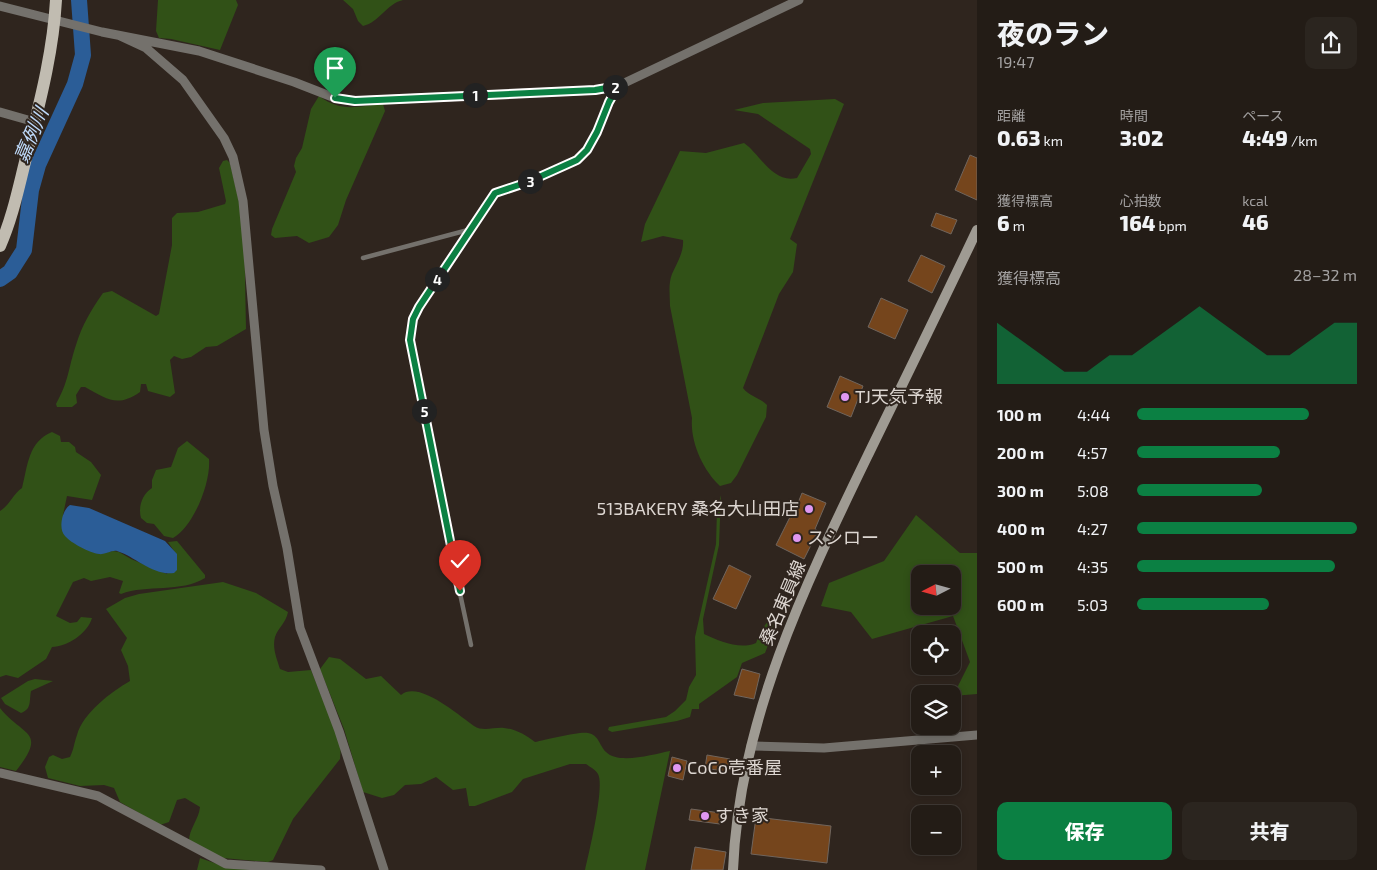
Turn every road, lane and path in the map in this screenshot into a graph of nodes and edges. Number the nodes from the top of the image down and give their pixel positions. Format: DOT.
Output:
graph roads {
  1 [pos="56,0"];
  2 [pos="799,0"];
  3 [pos="0,6"];
  4 [pos="55,21"];
  5 [pos="118,35"];
  6 [pos="618,86"];
  7 [pos="0,112"];
  8 [pos="35,122"];
  9 [pos="468,230"];
  10 [pos="977,230"];
  11 [pos="0,246"];
  12 [pos="363,258"];
  13 [pos="471,645"];
  14 [pos="977,735"];
  15 [pos="751,746"];
  16 [pos="0,773"];
  17 [pos="321,870"];
  18 [pos="384,870"];
  19 [pos="733,870"];
  1 -- 4 [label="main road"];
  2 -- 6 [label="street"];
  3 -- 4 [label="street"];
  4 -- 5 [label="street"];
  4 -- 8 [label="main road"];
  5 -- 6 [label="street"];
  5 -- 18 [label="street"];
  6 -- 9 [label="lane"];
  7 -- 8 [label="street"];
  8 -- 11 [label="main road"];
  9 -- 12 [label="lane"];
  9 -- 13 [label="lane"];
  10 -- 15 [label="main road, 桑名東員線"];
  14 -- 15 [label="street"];
  15 -- 19 [label="main road, 桑名東員線"];
  16 -- 17 [label="street"];
}
